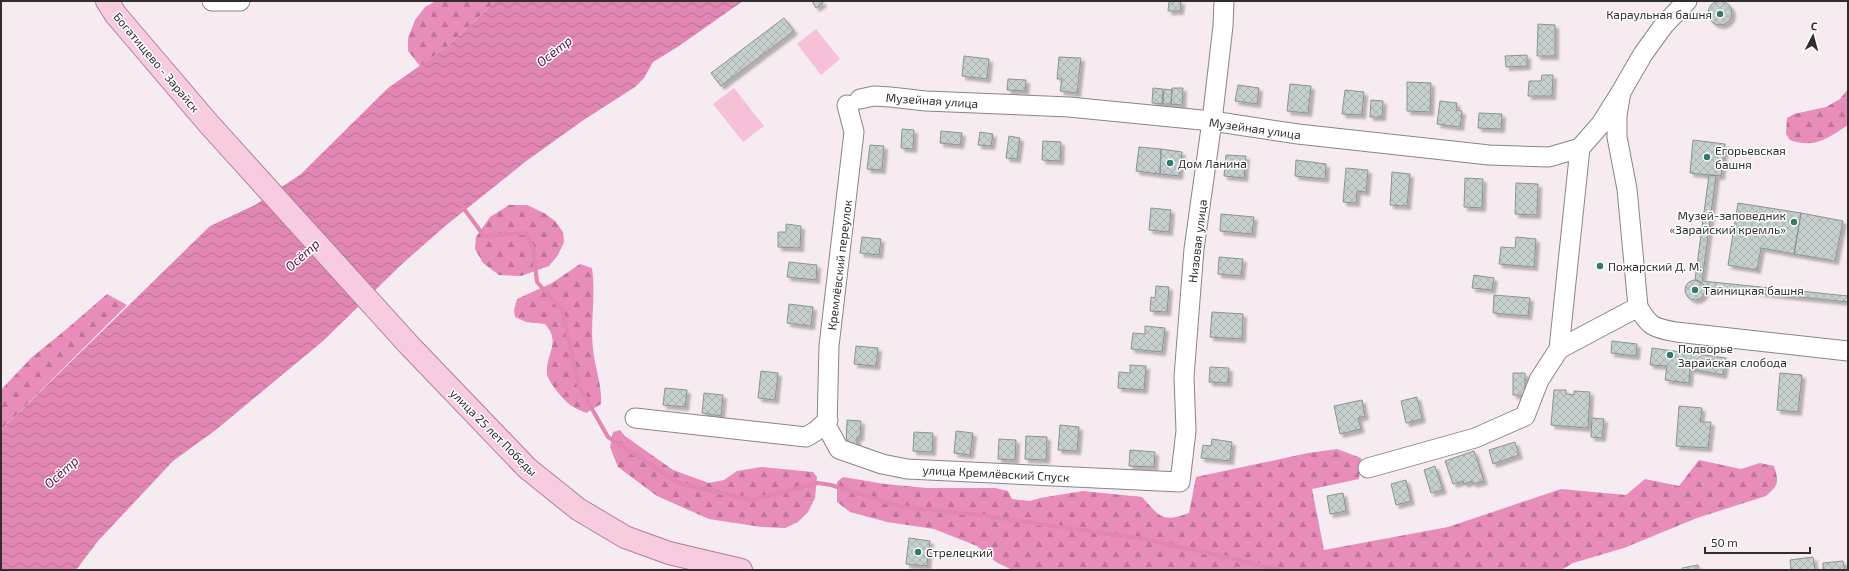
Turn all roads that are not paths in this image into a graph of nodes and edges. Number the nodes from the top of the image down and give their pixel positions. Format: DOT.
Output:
graph roads {
  1 [pos="107,1"];
  2 [pos="212,1"];
  3 [pos="240,1"];
  4 [pos="1224,1"];
  5 [pos="1687,1"];
  6 [pos="1621,92"];
  7 [pos="853,102"];
  8 [pos="1212,121"];
  9 [pos="1580,148"];
  10 [pos="1638,307"];
  11 [pos="409,345"];
  12 [pos="1559,349"];
  13 [pos="1848,351"];
  14 [pos="635,418"];
  15 [pos="828,424"];
  16 [pos="1368,468"];
  17 [pos="1180,482"];
  18 [pos="742,570"];
  1 -- 11 [label="main road, Богатищево - Зарайск"];
  2 -- 3 [label="street"];
  4 -- 8 [label="street, Низовая улица"];
  5 -- 6 [label="street"];
  6 -- 9 [label="street"];
  6 -- 10 [label="street"];
  7 -- 8 [label="street, Музейная улица"];
  7 -- 15 [label="street, Кремлёвский переулок"];
  8 -- 9 [label="street, Музейная улица"];
  8 -- 17 [label="street, Низовая улица"];
  9 -- 12 [label="street"];
  10 -- 12 [label="street"];
  10 -- 13 [label="street"];
  11 -- 18 [label="main road, улица 25 лет Победы"];
  12 -- 16 [label="street"];
  14 -- 15 [label="street"];
  15 -- 17 [label="street, улица Кремлёвский Спуск"];
}
